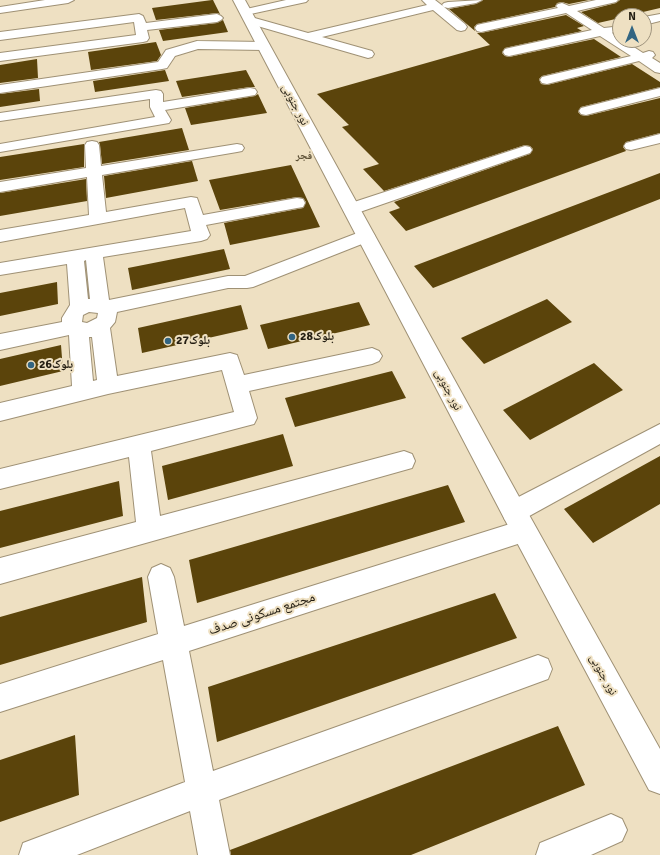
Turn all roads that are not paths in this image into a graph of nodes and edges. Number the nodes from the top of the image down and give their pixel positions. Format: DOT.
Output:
graph roads {
  1 [pos="68,0"];
  2 [pos="302,0"];
  3 [pos="476,0"];
  4 [pos="552,0"];
  5 [pos="612,0"];
  6 [pos="432,3"];
  7 [pos="448,5"];
  8 [pos="0,10"];
  9 [pos="568,10"];
  10 [pos="245,11"];
  11 [pos="217,18"];
  12 [pos="141,27"];
  13 [pos="461,27"];
  14 [pos="481,28"];
  15 [pos="612,29"];
  16 [pos="602,32"];
  17 [pos="0,36"];
  18 [pos="308,37"];
  19 [pos="264,46"];
  20 [pos="75,47"];
  21 [pos="43,51"];
  22 [pos="509,52"];
  23 [pos="660,52"];
  24 [pos="368,54"];
  25 [pos="0,57"];
  26 [pos="641,57"];
  27 [pos="660,69"];
  28 [pos="79,77"];
  29 [pos="547,80"];
  30 [pos="47,82"];
  31 [pos="0,89"];
  32 [pos="250,92"];
  33 [pos="660,92"];
  34 [pos="86,104"];
  35 [pos="158,107"];
  36 [pos="50,110"];
  37 [pos="586,111"];
  38 [pos="0,117"];
  39 [pos="660,138"];
  40 [pos="92,145"];
  41 [pos="631,146"];
  42 [pos="0,148"];
  43 [pos="237,148"];
  44 [pos="525,150"];
  45 [pos="94,172"];
  46 [pos="0,187"];
  47 [pos="297,203"];
  48 [pos="351,209"];
  49 [pos="98,218"];
  50 [pos="197,221"];
  51 [pos="0,236"];
  52 [pos="366,236"];
  53 [pos="94,253"];
  54 [pos="75,257"];
  55 [pos="0,269"];
  56 [pos="102,316"];
  57 [pos="76,321"];
  58 [pos="0,333"];
  59 [pos="0,342"];
  60 [pos="372,356"];
  61 [pos="237,385"];
  62 [pos="108,386"];
  63 [pos="83,392"];
  64 [pos="0,412"];
  65 [pos="660,433"];
  66 [pos="139,444"];
  67 [pos="404,461"];
  68 [pos="0,479"];
  69 [pos="519,522"];
  70 [pos="149,529"];
  71 [pos="0,571"];
  72 [pos="161,577"];
  73 [pos="173,642"];
  74 [pos="538,669"];
  75 [pos="0,698"];
  76 [pos="660,779"];
  77 [pos="201,791"];
  78 [pos="611,830"];
  79 [pos="35,855"];
  80 [pos="214,855"];
  81 [pos="552,855"];
  1 -- 8 [label="street"];
  2 -- 10 [label="street"];
  3 -- 7 [label="street"];
  4 -- 9 [label="street"];
  5 -- 9 [label="street"];
  6 -- 13 [label="street"];
  6 -- 18 [label="street"];
  9 -- 14 [label="street"];
  9 -- 16 [label="street"];
  10 -- 18 [label="street"];
  10 -- 19 [label="street, نور جنوبی"];
  11 -- 12 [label="street"];
  12 -- 17 [label="street"];
  12 -- 20 [label="street"];
  15 -- 16 [label="street"];
  16 -- 22 [label="street"];
  16 -- 26 [label="street"];
  18 -- 24 [label="street"];
  19 -- 28 [label="street"];
  19 -- 48 [label="street, نور جنوبی"];
  20 -- 21 [label="street"];
  20 -- 28 [label="street"];
  21 -- 25 [label="street"];
  21 -- 30 [label="street"];
  23 -- 26 [label="street"];
  26 -- 27 [label="street"];
  26 -- 29 [label="street"];
  28 -- 30 [label="street"];
  28 -- 34 [label="street"];
  30 -- 31 [label="street"];
  30 -- 36 [label="street"];
  32 -- 35 [label="street"];
  33 -- 37 [label="street"];
  34 -- 35 [label="street"];
  34 -- 36 [label="street"];
  35 -- 42 [label="street"];
  36 -- 38 [label="street"];
  39 -- 41 [label="street"];
  40 -- 45 [label="street"];
  43 -- 45 [label="street"];
  44 -- 48 [label="street"];
  45 -- 46 [label="street"];
  45 -- 49 [label="street"];
  47 -- 50 [label="street"];
  48 -- 52 [label="street, نور جنوبی"];
  49 -- 50 [label="street"];
  49 -- 51 [label="street"];
  50 -- 53 [label="street"];
  52 -- 56 [label="street"];
  52 -- 69 [label="street, نور جنوبی"];
  53 -- 54 [label="street"];
  53 -- 56 [label="street"];
  54 -- 55 [label="street"];
  54 -- 57 [label="street"];
  56 -- 57 [label="street"];
  56 -- 62 [label="street"];
  57 -- 58 [label="street"];
  57 -- 59 [label="street"];
  57 -- 63 [label="street"];
  60 -- 61 [label="street"];
  61 -- 62 [label="street"];
  61 -- 66 [label="street"];
  62 -- 63 [label="street"];
  63 -- 64 [label="street"];
  65 -- 69 [label="street, مجتمع مسکونی صدف"];
  66 -- 68 [label="street"];
  66 -- 70 [label="street"];
  67 -- 70 [label="street"];
  69 -- 73 [label="street, مجتمع مسکونی صدف"];
  69 -- 76 [label="street, نور جنوبی"];
  70 -- 71 [label="street"];
  72 -- 73 [label="street"];
  73 -- 75 [label="street, مجتمع مسکونی صدف"];
  73 -- 77 [label="street"];
  74 -- 77 [label="street"];
  77 -- 79 [label="street"];
  77 -- 80 [label="street"];
  78 -- 81 [label="street"];
}
